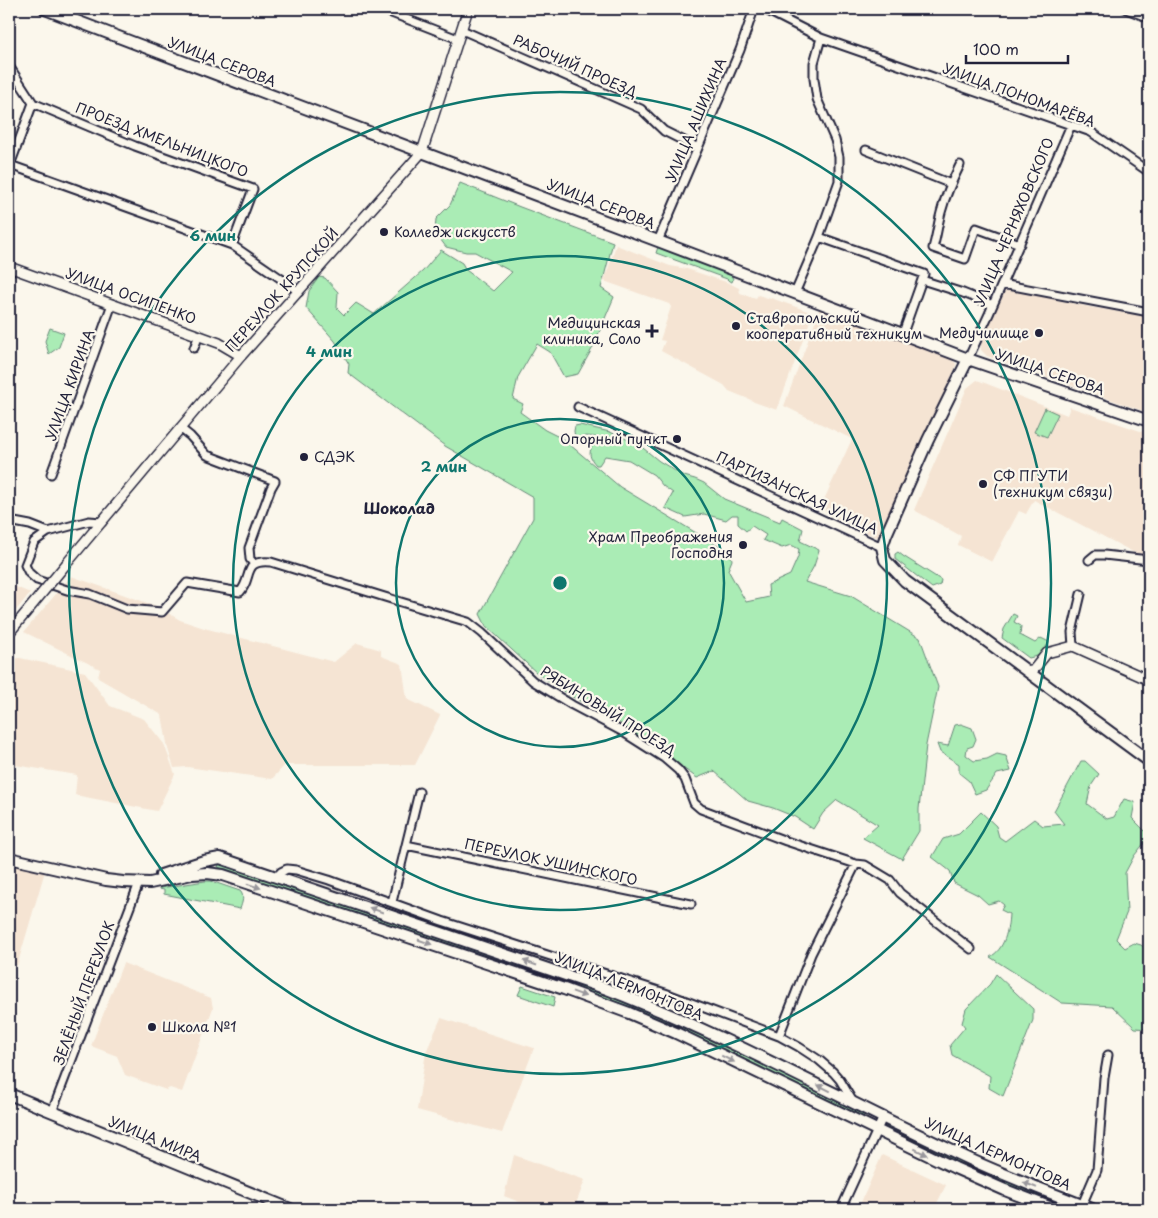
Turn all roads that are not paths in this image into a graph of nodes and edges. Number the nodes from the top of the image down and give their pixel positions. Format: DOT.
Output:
graph roads {
  1 [pos="45,9"];
  2 [pos="381,9"];
  3 [pos="468,9"];
  4 [pos="754,9"];
  5 [pos="764,9"];
  6 [pos="1126,9"];
  7 [pos="1149,18"];
  8 [pos="460,35"];
  9 [pos="821,38"];
  10 [pos="9,66"];
  11 [pos="33,103"];
  12 [pos="1071,125"];
  13 [pos="698,148"];
  14 [pos="866,150"];
  15 [pos="422,152"];
  16 [pos="960,165"];
  17 [pos="1149,172"];
  18 [pos="951,184"];
  19 [pos="819,237"];
  20 [pos="658,241"];
  21 [pos="1020,244"];
  22 [pos="232,245"];
  23 [pos="9,267"];
  24 [pos="922,280"];
  25 [pos="1002,284"];
  26 [pos="298,292"];
  27 [pos="795,293"];
  28 [pos="112,304"];
  29 [pos="993,305"];
  30 [pos="1149,312"];
  31 [pos="903,333"];
  32 [pos="199,335"];
  33 [pos="194,348"];
  34 [pos="241,356"];
  35 [pos="968,359"];
  36 [pos="578,407"];
  37 [pos="1149,421"];
  38 [pos="180,428"];
  39 [pos="51,474"];
  40 [pos="9,521"];
  41 [pos="102,522"];
  42 [pos="48,532"];
  43 [pos="882,547"];
  44 [pos="1089,560"];
  45 [pos="1149,560"];
  46 [pos="254,564"];
  47 [pos="1081,594"];
  48 [pos="9,633"];
  49 [pos="1073,646"];
  50 [pos="1031,673"];
  51 [pos="1149,680"];
  52 [pos="1149,762"];
  53 [pos="418,792"];
  54 [pos="406,845"];
  55 [pos="9,858"];
  56 [pos="230,860"];
  57 [pos="856,864"];
  58 [pos="223,875"];
  59 [pos="276,876"];
  60 [pos="139,883"];
  61 [pos="392,902"];
  62 [pos="691,904"];
  63 [pos="971,949"];
  64 [pos="778,1036"];
  65 [pos="1108,1055"];
  66 [pos="9,1094"];
  67 [pos="853,1103"];
  68 [pos="52,1112"];
  69 [pos="883,1117"];
  70 [pos="878,1130"];
  71 [pos="1087,1207"];
  72 [pos="290,1209"];
  73 [pos="841,1209"];
  74 [pos="1054,1209"];
  1 -- 15 [label="main road, УЛИЦА СЕРОВА"];
  2 -- 8 [label="street, РАБОЧИЙ ПРОЕЗД"];
  3 -- 8 [label="street, ПЕРЕУЛОК КРУПСКОЙ"];
  4 -- 13 [label="street, УЛИЦА АШИХИНА"];
  5 -- 9 [label="street, УЛИЦА ПОНОМАРЁВА"];
  6 -- 7 [label="street"];
  8 -- 13 [label="street, РАБОЧИЙ ПРОЕЗД"];
  8 -- 15 [label="street, ПЕРЕУЛОК КРУПСКОЙ"];
  9 -- 12 [label="street, УЛИЦА ПОНОМАРЁВА"];
  9 -- 19 [label="street"];
  10 -- 11 [label="street"];
  11 -- 22 [label="street, ПРОЕЗД ХМЕЛЬНИЦКОГО"];
  11 -- 22 [label="street"];
  12 -- 17 [label="street, УЛИЦА ПОНОМАРЁВА"];
  12 -- 21 [label="street, УЛИЦА ЧЕРНЯХОВСКОГО"];
  13 -- 20 [label="street, УЛИЦА АШИХИНА"];
  14 -- 18 [label="street"];
  15 -- 20 [label="main road, УЛИЦА СЕРОВА"];
  15 -- 26 [label="street, ПЕРЕУЛОК КРУПСКОЙ"];
  16 -- 18 [label="street"];
  18 -- 21 [label="street"];
  19 -- 24 [label="street"];
  19 -- 27 [label="street"];
  20 -- 27 [label="main road, УЛИЦА СЕРОВА"];
  21 -- 25 [label="street, УЛИЦА ЧЕРНЯХОВСКОГО"];
  22 -- 26 [label="street"];
  23 -- 28 [label="street, УЛИЦА ОСИПЕНКО"];
  24 -- 29 [label="street"];
  24 -- 31 [label="street"];
  25 -- 29 [label="street, УЛИЦА ЧЕРНЯХОВСКОГО"];
  25 -- 30 [label="street"];
  26 -- 34 [label="street, ПЕРЕУЛОК КРУПСКОЙ"];
  27 -- 31 [label="main road, УЛИЦА СЕРОВА"];
  28 -- 32 [label="street, УЛИЦА ОСИПЕНКО"];
  28 -- 39 [label="street, УЛИЦА КИРИНА"];
  29 -- 35 [label="street, УЛИЦА ЧЕРНЯХОВСКОГО"];
  31 -- 35 [label="main road, УЛИЦА СЕРОВА"];
  32 -- 33 [label="street"];
  32 -- 34 [label="street, УЛИЦА ОСИПЕНКО"];
  34 -- 38 [label="street, ПЕРЕУЛОК КРУПСКОЙ"];
  35 -- 37 [label="main road, УЛИЦА СЕРОВА"];
  35 -- 43 [label="main road, УЛИЦА ЧЕРНЯХОВСКОГО"];
  36 -- 43 [label="street, ПАРТИЗАНСКАЯ УЛИЦА"];
  38 -- 41 [label="street, ПЕРЕУЛОК КРУПСКОЙ"];
  38 -- 46 [label="street"];
  40 -- 42 [label="street"];
  41 -- 42 [label="street"];
  41 -- 48 [label="street, ПЕРЕУЛОК КРУПСКОЙ, bridge"];
  42 -- 46 [label="street"];
  43 -- 50 [label="main road, ПАРТИЗАНСКАЯ УЛИЦА"];
  44 -- 45 [label="street"];
  46 -- 57 [label="street, РЯБИНОВЫЙ ПРОЕЗД"];
  47 -- 49 [label="street"];
  49 -- 50 [label="street"];
  49 -- 51 [label="street"];
  50 -- 52 [label="main road, ПАРТИЗАНСКАЯ УЛИЦА"];
  53 -- 54 [label="street"];
  54 -- 61 [label="street"];
  54 -- 62 [label="street, ПЕРЕУЛОК УШИНСКОГО"];
  55 -- 60 [label="main road, УЛИЦА ЛЕРМОНТОВА"];
  56 -- 58 [label="main road"];
  56 -- 59 [label="main road, УЛИЦА ЛЕРМОНТОВА"];
  56 -- 60 [label="main road, УЛИЦА ЛЕРМОНТОВА"];
  57 -- 63 [label="street, РЯБИНОВЫЙ ПРОЕЗД"];
  57 -- 64 [label="street"];
  58 -- 60 [label="main road, УЛИЦА ЛЕРМОНТОВА"];
  58 -- 70 [label="main road, УЛИЦА ЛЕРМОНТОВА, one-way"];
  59 -- 61 [label="street"];
  67 -- 59 [label="main road, УЛИЦА ЛЕРМОНТОВА, one-way"];
  60 -- 68 [label="street, ЗЕЛЁНЫЙ ПЕРЕУЛОК"];
  61 -- 64 [label="street"];
  64 -- 67 [label="street"];
  65 -- 71 [label="street"];
  66 -- 68 [label="main road, УЛИЦА МИРА"];
  67 -- 69 [label="main road, УЛИЦА ЛЕРМОНТОВА"];
  68 -- 72 [label="main road, УЛИЦА МИРА"];
  69 -- 70 [label="street"];
  71 -- 69 [label="main road, УЛИЦА ЛЕРМОНТОВА, one-way"];
  70 -- 73 [label="street"];
  70 -- 74 [label="main road, УЛИЦА ЛЕРМОНТОВА, one-way"];
}
